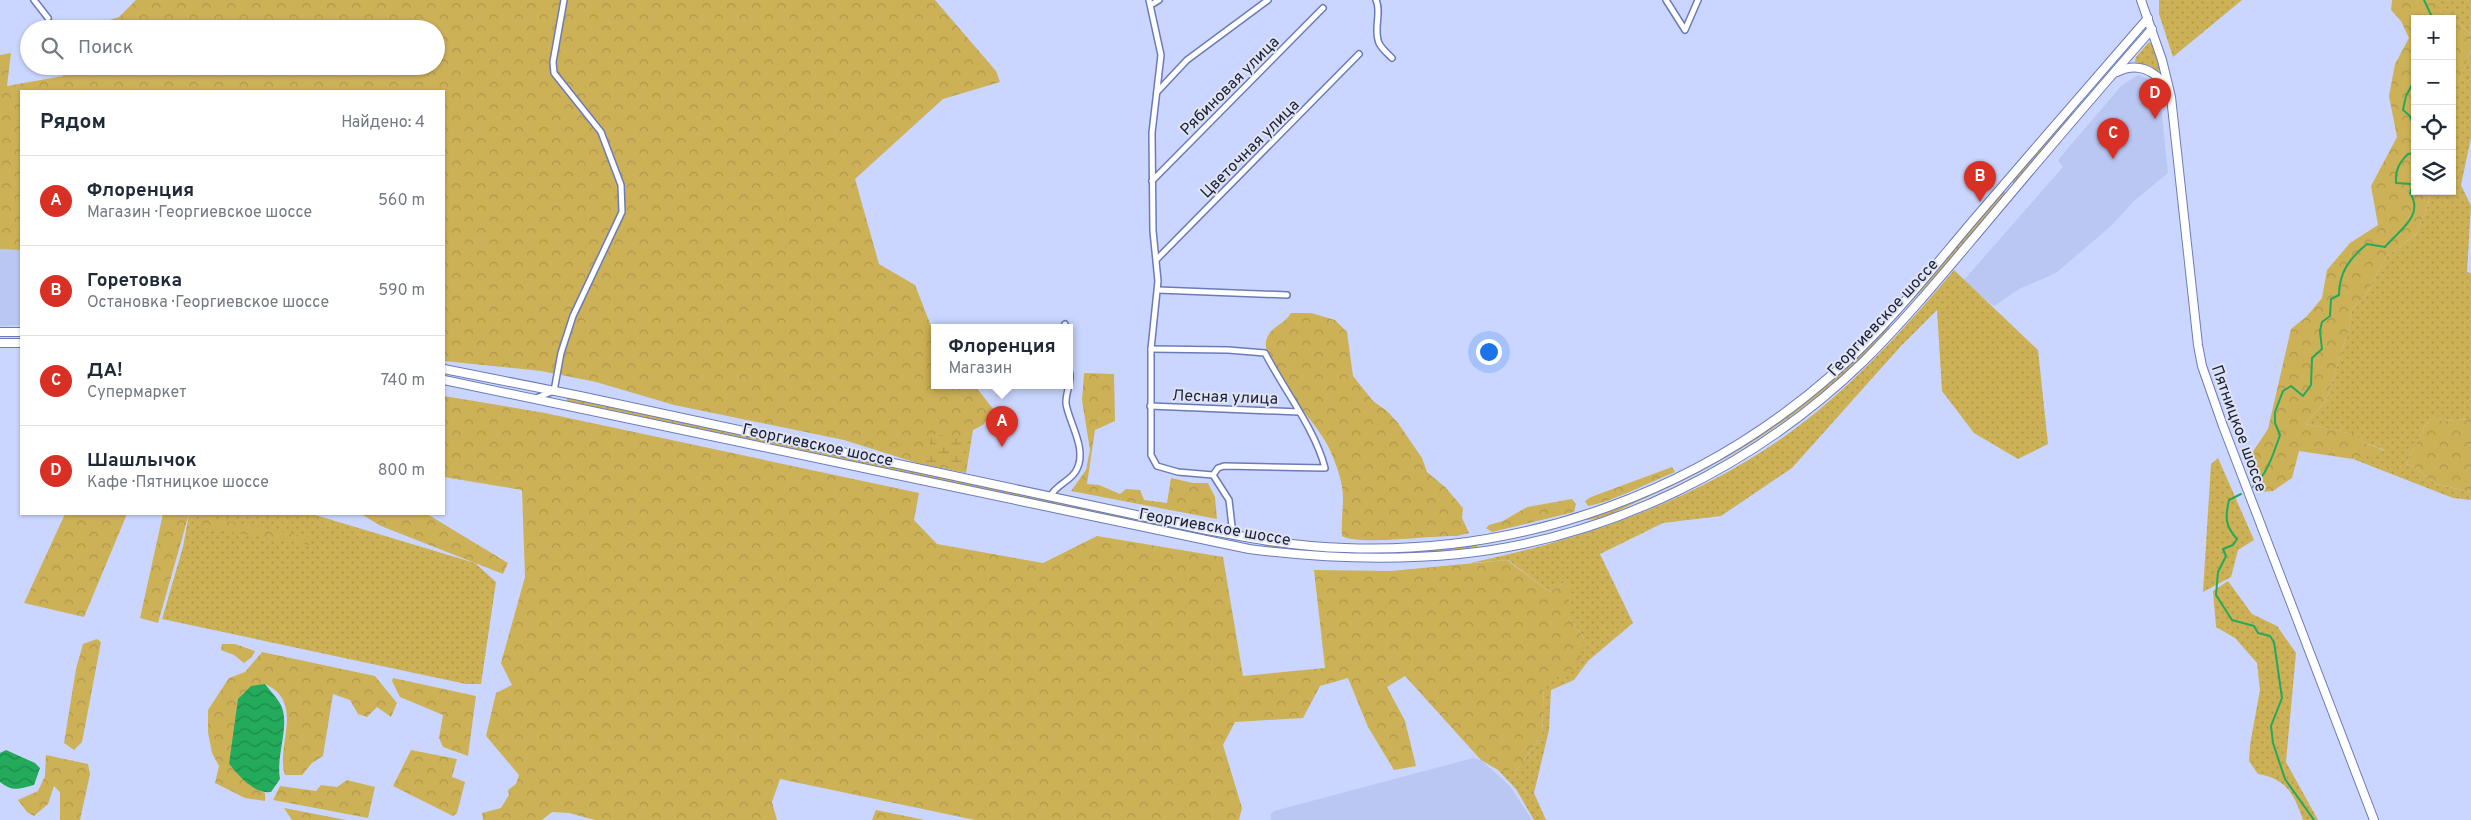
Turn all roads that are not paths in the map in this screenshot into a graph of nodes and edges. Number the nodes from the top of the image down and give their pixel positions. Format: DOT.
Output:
graph roads {
  1 [pos="34,0"];
  2 [pos="564,0"];
  3 [pos="1159,0"];
  4 [pos="1268,0"];
  5 [pos="1376,0"];
  6 [pos="1666,0"];
  7 [pos="1698,0"];
  8 [pos="2141,0"];
  9 [pos="1150,2"];
  10 [pos="1323,8"];
  11 [pos="48,18"];
  12 [pos="2148,18"];
  13 [pos="2152,29"];
  14 [pos="1359,54"];
  15 [pos="1392,58"];
  16 [pos="2113,74"];
  17 [pos="1157,92"];
  18 [pos="2171,97"];
  19 [pos="1152,181"];
  20 [pos="1157,259"];
  21 [pos="1158,290"];
  22 [pos="1287,295"];
  23 [pos="0,332"];
  24 [pos="20,332"];
  25 [pos="0,343"];
  26 [pos="20,343"];
  27 [pos="1151,349"];
  28 [pos="445,369"];
  29 [pos="445,380"];
  30 [pos="1069,389"];
  31 [pos="554,390"];
  32 [pos="536,398"];
  33 [pos="1150,406"];
  34 [pos="1299,412"];
  35 [pos="1213,475"];
  36 [pos="1050,497"];
  37 [pos="1233,535"];
  38 [pos="2374,820"];
  1 -- 11 [label="street"];
  2 -- 31 [label="street"];
  3 -- 9 [label="street"];
  4 -- 17 [label="street"];
  5 -- 15 [label="street"];
  6 -- 7 [label="street"];
  8 -- 12 [label="main road, Пятницкое шоссе"];
  9 -- 17 [label="street"];
  10 -- 19 [label="street, Рябиновая улица"];
  12 -- 13 [label="main road, Пятницкое шоссе"];
  12 -- 37 [label="main road, Георгиевское шоссе"];
  13 -- 16 [label="main road, Георгиевское шоссе"];
  13 -- 18 [label="main road, Пятницкое шоссе"];
  14 -- 20 [label="street, Цветочная улица"];
  16 -- 18 [label="main road"];
  16 -- 32 [label="main road, Георгиевское шоссе"];
  17 -- 19 [label="street"];
  18 -- 38 [label="main road, Пятницкое шоссе"];
  19 -- 20 [label="street"];
  20 -- 21 [label="street"];
  21 -- 22 [label="street"];
  21 -- 27 [label="street"];
  23 -- 24 [label="main road"];
  25 -- 26 [label="main road"];
  27 -- 33 [label="street"];
  27 -- 34 [label="street"];
  28 -- 31 [label="main road, Георгиевское шоссе"];
  29 -- 32 [label="main road, Георгиевское шоссе"];
  30 -- 36 [label="street"];
  31 -- 32 [label="street"];
  31 -- 36 [label="main road, Георгиевское шоссе"];
  33 -- 34 [label="street, Лесная улица"];
  33 -- 35 [label="street"];
  34 -- 35 [label="street"];
  35 -- 37 [label="street"];
  36 -- 37 [label="main road, Георгиевское шоссе"];
}
